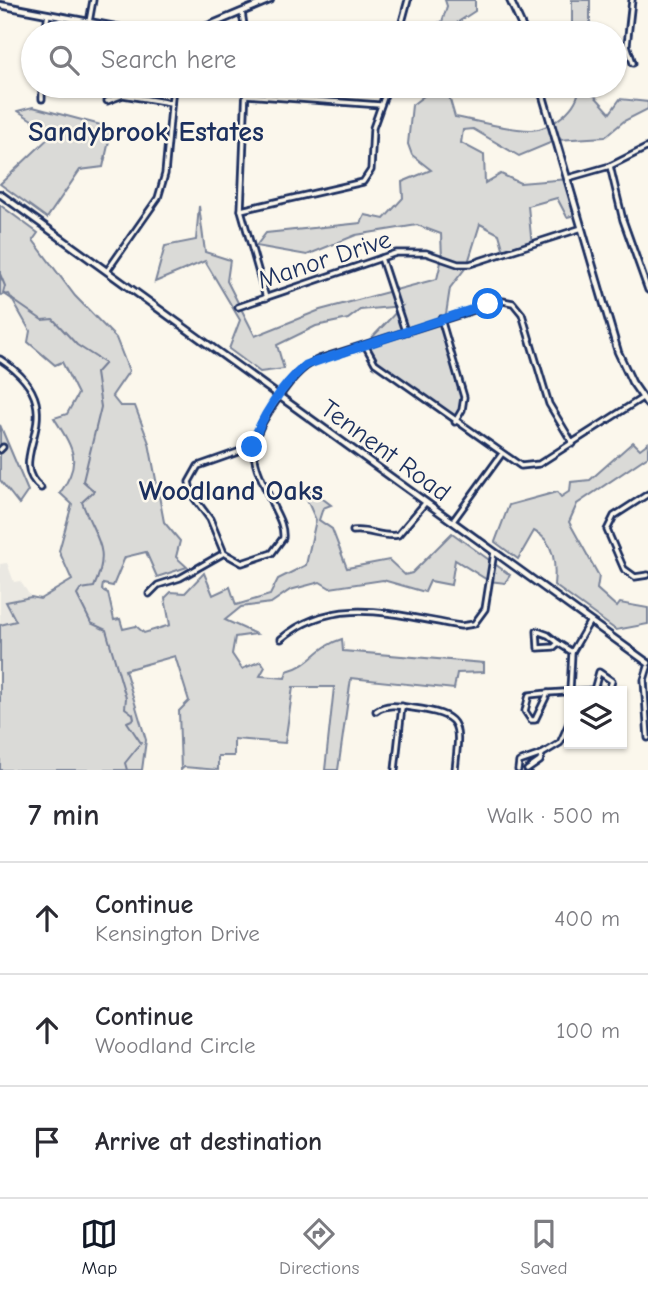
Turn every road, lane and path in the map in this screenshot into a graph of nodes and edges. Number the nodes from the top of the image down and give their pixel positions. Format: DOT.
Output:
graph roads {
  1 [pos="93,0"];
  2 [pos="270,0"];
  3 [pos="408,0"];
  4 [pos="510,0"];
  5 [pos="632,0"];
  6 [pos="0,5"];
  7 [pos="242,12"];
  8 [pos="48,14"];
  9 [pos="47,21"];
  10 [pos="84,21"];
  11 [pos="89,21"];
  12 [pos="220,21"];
  13 [pos="243,21"];
  14 [pos="402,21"];
  15 [pos="520,21"];
  16 [pos="633,63"];
  17 [pos="115,98"];
  18 [pos="141,98"];
  19 [pos="172,98"];
  20 [pos="246,98"];
  21 [pos="286,98"];
  22 [pos="383,98"];
  23 [pos="544,98"];
  24 [pos="107,101"];
  25 [pos="172,103"];
  26 [pos="380,105"];
  27 [pos="648,147"];
  28 [pos="610,166"];
  29 [pos="568,178"];
  30 [pos="0,194"];
  31 [pos="241,210"];
  32 [pos="582,228"];
  33 [pos="382,258"];
  34 [pos="107,271"];
  35 [pos="648,290"];
  36 [pos="266,298"];
  37 [pos="238,307"];
  38 [pos="442,320"];
  39 [pos="405,331"];
  40 [pos="365,344"];
  41 [pos="0,359"];
  42 [pos="280,396"];
  43 [pos="642,398"];
  44 [pos="648,405"];
  45 [pos="455,422"];
  46 [pos="573,444"];
  47 [pos="252,447"];
  48 [pos="501,455"];
  49 [pos="41,488"];
  50 [pos="648,494"];
  51 [pos="426,502"];
  52 [pos="453,521"];
  53 [pos="353,531"];
  54 [pos="494,552"];
  55 [pos="224,554"];
  56 [pos="648,575"];
  57 [pos="149,594"];
  58 [pos="590,621"];
  59 [pos="281,639"];
  60 [pos="558,643"];
  61 [pos="572,652"];
  62 [pos="648,665"];
  63 [pos="570,686"];
  64 [pos="594,690"];
  65 [pos="564,692"];
  66 [pos="548,693"];
  67 [pos="402,706"];
  68 [pos="376,711"];
  69 [pos="564,733"];
  70 [pos="648,738"];
  71 [pos="542,754"];
  72 [pos="395,770"];
  73 [pos="454,770"];
  74 [pos="518,770"];
  75 [pos="527,770"];
  1 -- 11 [label="street"];
  2 -- 7 [label="street"];
  3 -- 14 [label="street"];
  4 -- 15 [label="street"];
  5 -- 16 [label="street"];
  6 -- 8 [label="street"];
  7 -- 12 [label="street"];
  7 -- 13 [label="street"];
  8 -- 9 [label="street"];
  8 -- 10 [label="street"];
  17 -- 24 [label="street"];
  18 -- 25 [label="street"];
  19 -- 25 [label="street"];
  20 -- 31 [label="street"];
  21 -- 26 [label="street"];
  22 -- 26 [label="street"];
  23 -- 29 [label="street"];
  25 -- 34 [label="street"];
  26 -- 31 [label="street"];
  27 -- 28 [label="street"];
  28 -- 29 [label="street"];
  28 -- 35 [label="street"];
  29 -- 32 [label="street"];
  30 -- 34 [label="street, Tennent Road"];
  31 -- 36 [label="street"];
  32 -- 33 [label="street, Manor Drive"];
  32 -- 43 [label="street"];
  33 -- 36 [label="street, Manor Drive"];
  33 -- 39 [label="street"];
  34 -- 42 [label="street, Tennent Road"];
  36 -- 37 [label="street, Manor Drive"];
  38 -- 39 [label="street"];
  38 -- 45 [label="street"];
  38 -- 46 [label="street"];
  39 -- 40 [label="street"];
  40 -- 42 [label="street"];
  40 -- 45 [label="street"];
  41 -- 49 [label="street"];
  42 -- 47 [label="street"];
  42 -- 51 [label="street, Tennent Road"];
  43 -- 44 [label="street"];
  43 -- 46 [label="street"];
  45 -- 48 [label="street"];
  46 -- 48 [label="street"];
  47 -- 55 [label="street"];
  47 -- 55 [label="street"];
  48 -- 52 [label="street"];
  50 -- 56 [label="street"];
  51 -- 52 [label="street, Tennent Road"];
  51 -- 53 [label="street"];
  52 -- 54 [label="street, Tennent Road"];
  54 -- 58 [label="street, Tennent Road"];
  54 -- 59 [label="street"];
  55 -- 57 [label="street"];
  58 -- 61 [label="street"];
  58 -- 62 [label="street, Tennent Road"];
  60 -- 60 [label="street"];
  60 -- 61 [label="street"];
  61 -- 63 [label="street"];
  62 -- 70 [label="street"];
  64 -- 64 [label="street"];
  65 -- 66 [label="street"];
  66 -- 66 [label="street"];
  67 -- 68 [label="street"];
  67 -- 72 [label="street"];
  67 -- 73 [label="street"];
  69 -- 71 [label="street"];
  71 -- 74 [label="street"];
  71 -- 75 [label="street"];
}
